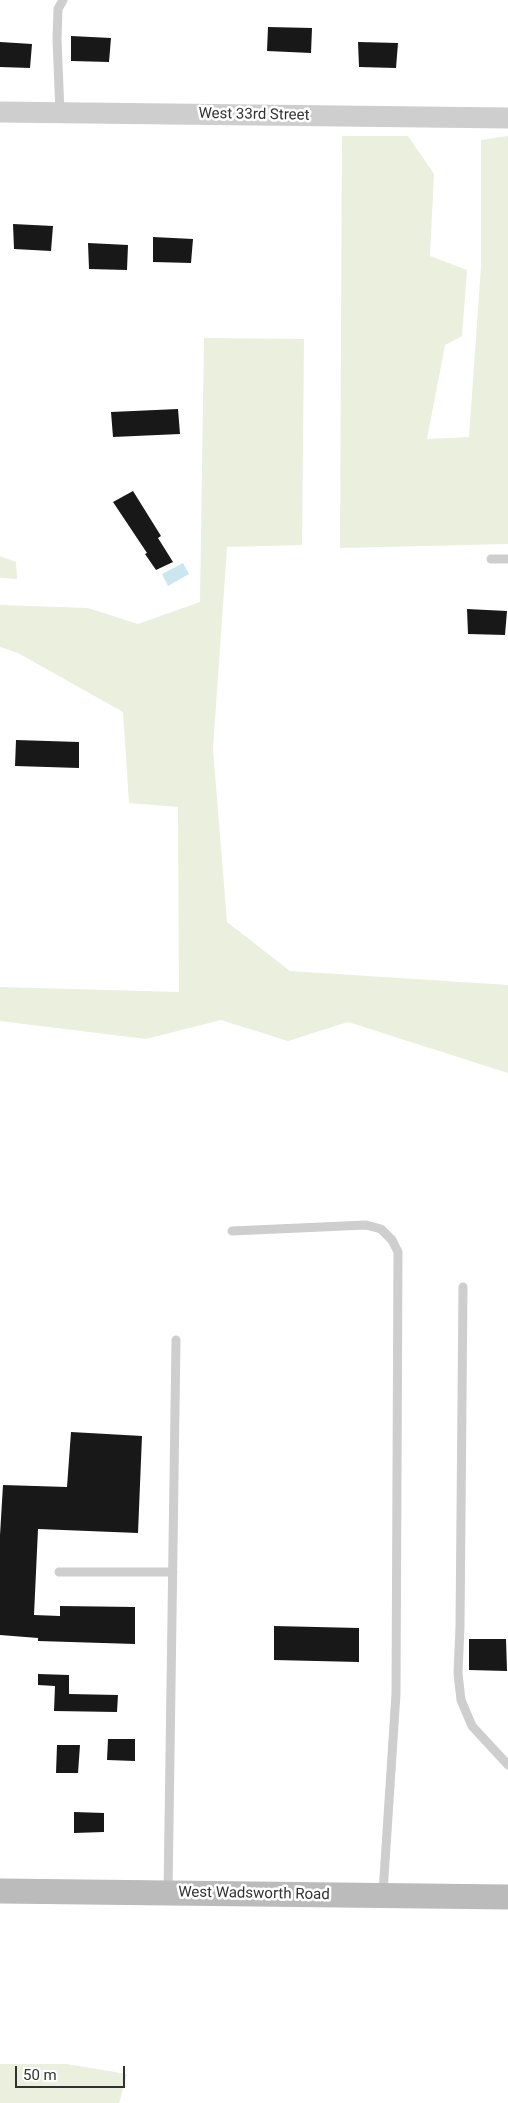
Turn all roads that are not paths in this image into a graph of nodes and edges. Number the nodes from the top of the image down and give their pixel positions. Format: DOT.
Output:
graph roads {
  1 [pos="63,0"];
  2 [pos="0,112"];
  3 [pos="60,113"];
  4 [pos="508,118"];
  5 [pos="508,558"];
  6 [pos="491,559"];
  7 [pos="232,1231"];
  8 [pos="463,1287"];
  9 [pos="176,1340"];
  10 [pos="59,1572"];
  11 [pos="173,1572"];
  12 [pos="508,1765"];
  13 [pos="0,1891"];
  14 [pos="168,1893"];
  15 [pos="383,1896"];
  16 [pos="508,1897"];
  1 -- 3 [label="lane"];
  2 -- 3 [label="street, West 33rd Street"];
  3 -- 4 [label="street, West 33rd Street"];
  5 -- 6 [label="lane"];
  7 -- 15 [label="lane"];
  8 -- 12 [label="lane"];
  9 -- 11 [label="lane"];
  10 -- 11 [label="lane"];
  11 -- 14 [label="lane"];
  13 -- 14 [label="main road, West Wadsworth Road"];
  14 -- 15 [label="main road, West Wadsworth Road"];
  15 -- 16 [label="main road, West Wadsworth Road"];
}
